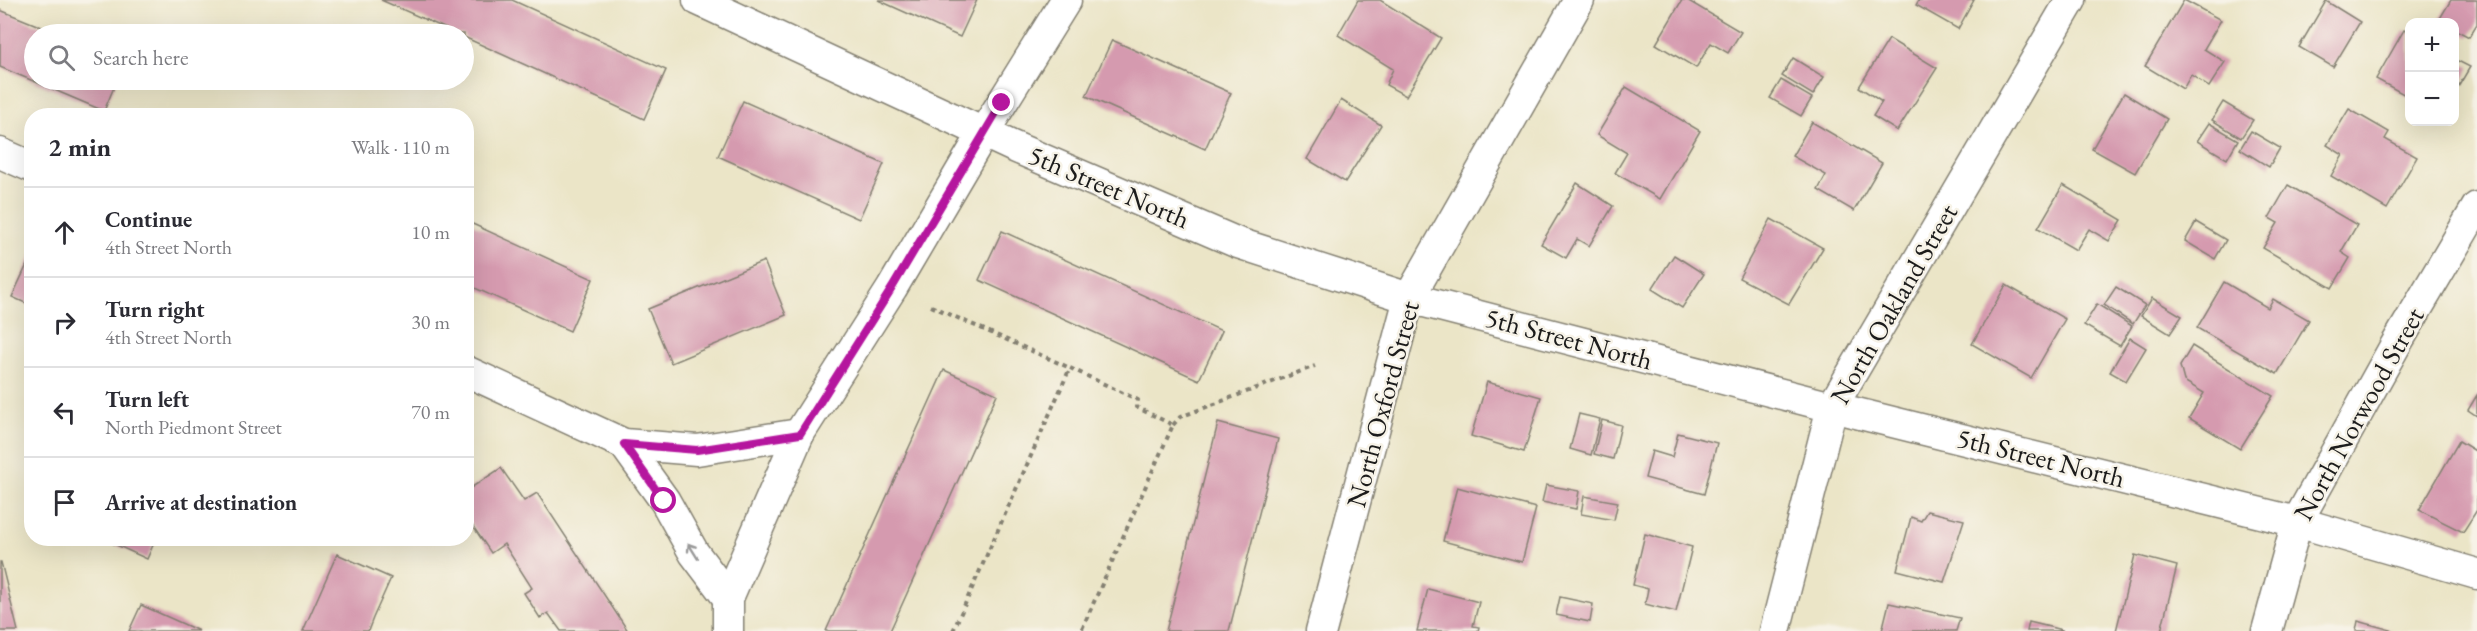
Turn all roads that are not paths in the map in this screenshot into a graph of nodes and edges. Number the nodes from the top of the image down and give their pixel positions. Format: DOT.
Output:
graph roads {
  1 [pos="698,0"];
  2 [pos="1066,0"];
  3 [pos="1579,0"];
  4 [pos="2071,0"];
  5 [pos="984,132"];
  6 [pos="0,153"];
  7 [pos="24,164"];
  8 [pos="2477,207"];
  9 [pos="1409,298"];
  10 [pos="474,374"];
  11 [pos="1832,407"];
  12 [pos="800,434"];
  13 [pos="624,444"];
  14 [pos="2297,522"];
  15 [pos="2477,574"];
  16 [pos="728,598"];
  17 [pos="728,631"];
  18 [pos="1322,631"];
  19 [pos="1775,631"];
  20 [pos="2267,631"];
  1 -- 5 [label="street, 5th Street North"];
  2 -- 5 [label="street"];
  3 -- 9 [label="street, North Oxford Street"];
  4 -- 11 [label="street, North Oakland Street"];
  5 -- 9 [label="street, 5th Street North"];
  5 -- 12 [label="street"];
  6 -- 7 [label="street"];
  8 -- 14 [label="street, North Norwood Street"];
  9 -- 11 [label="street, 5th Street North"];
  9 -- 18 [label="street, North Oxford Street"];
  10 -- 13 [label="street"];
  11 -- 14 [label="street, 5th Street North"];
  11 -- 19 [label="street, North Oakland Street"];
  12 -- 13 [label="street"];
  12 -- 16 [label="street"];
  16 -- 13 [label="street, one-way"];
  14 -- 15 [label="street, 5th Street North"];
  14 -- 20 [label="street, North Norwood Street"];
  16 -- 17 [label="street"];
}
